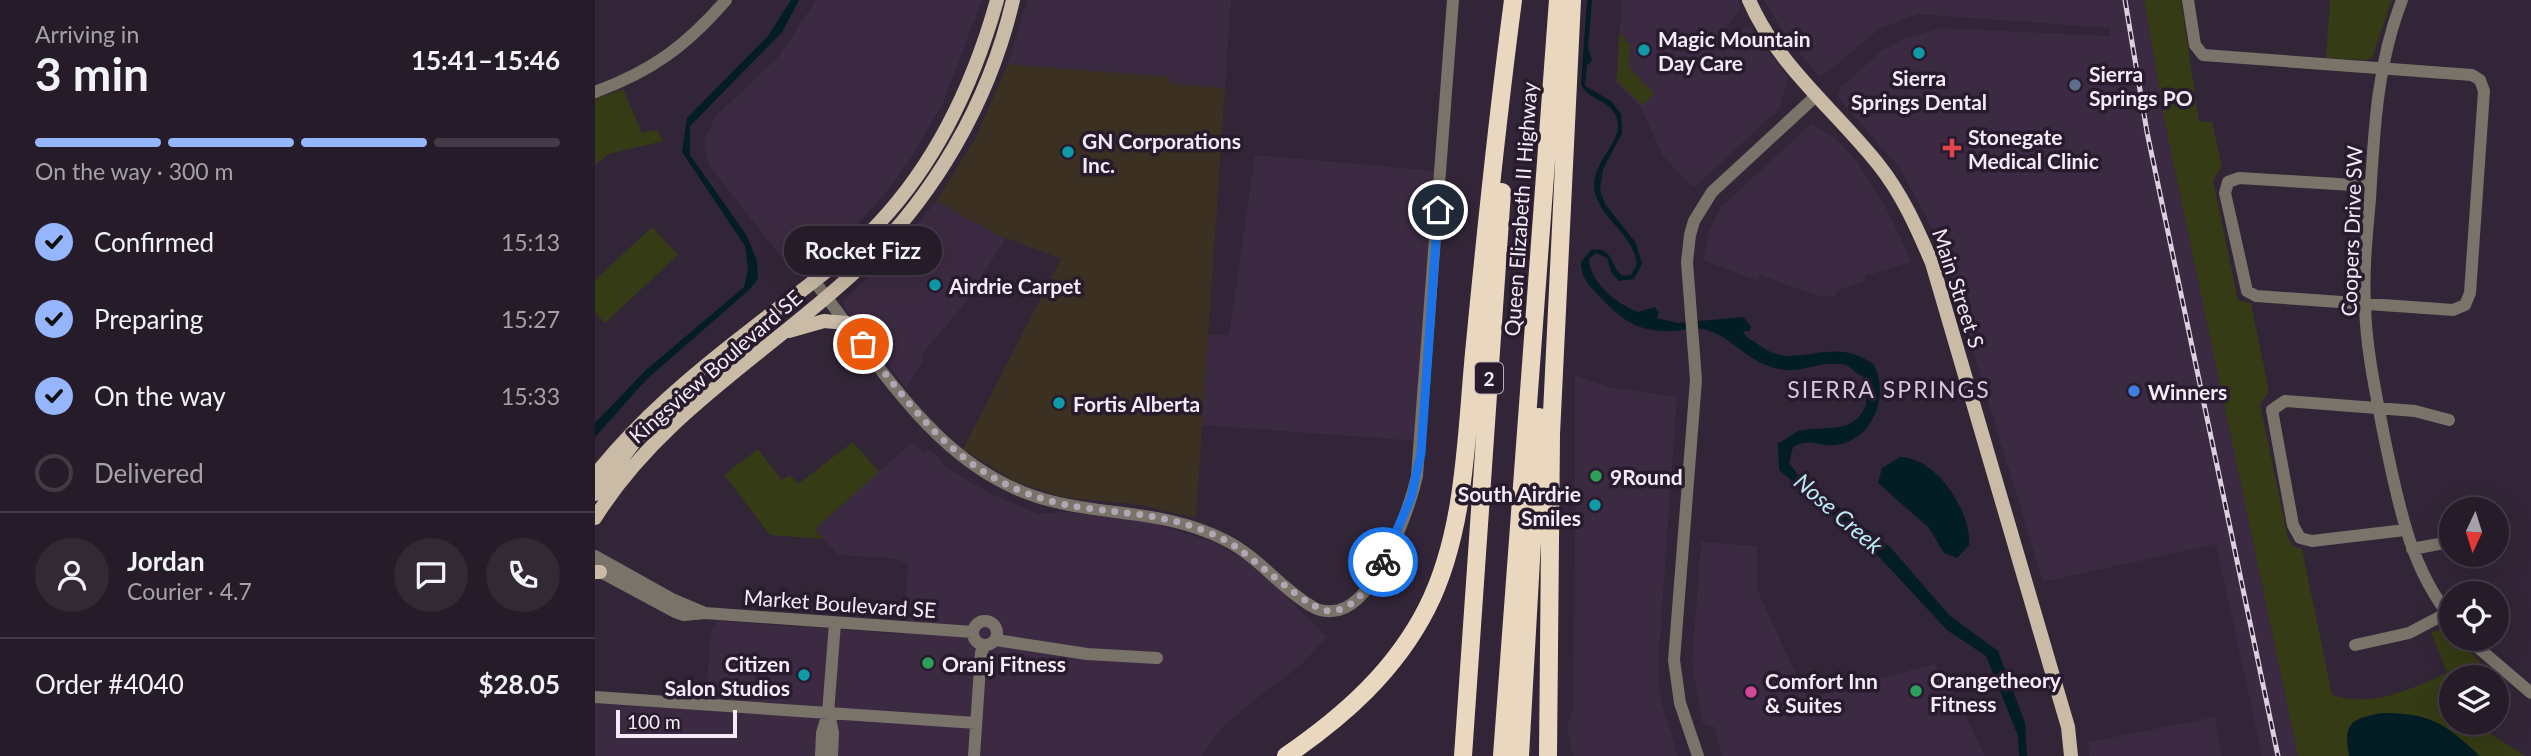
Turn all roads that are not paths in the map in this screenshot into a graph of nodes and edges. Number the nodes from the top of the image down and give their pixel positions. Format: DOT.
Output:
graph roads {
  1 [pos="997,0"];
  2 [pos="1013,0"];
  3 [pos="1453,0"];
  4 [pos="1513,0"];
  5 [pos="1558,0"];
  6 [pos="1572,0"];
  7 [pos="1748,0"];
  8 [pos="2188,0"];
  9 [pos="2402,0"];
  10 [pos="720,2"];
  11 [pos="1556,31"];
  12 [pos="2381,69"];
  13 [pos="595,92"];
  14 [pos="1817,95"];
  15 [pos="2370,186"];
  16 [pos="814,281"];
  17 [pos="826,296"];
  18 [pos="2364,303"];
  19 [pos="847,323"];
  20 [pos="781,333"];
  21 [pos="659,404"];
  22 [pos="2378,407"];
  23 [pos="2449,420"];
  24 [pos="595,475"];
  25 [pos="595,494"];
  26 [pos="595,518"];
  27 [pos="2405,530"];
  28 [pos="2439,544"];
  29 [pos="2412,549"];
  30 [pos="595,555"];
  31 [pos="597,571"];
  32 [pos="2439,598"];
  33 [pos="705,613"];
  34 [pos="2439,620"];
  35 [pos="835,623"];
  36 [pos="973,632"];
  37 [pos="990,642"];
  38 [pos="2355,646"];
  39 [pos="2483,651"];
  40 [pos="1157,658"];
  41 [pos="2531,693"];
  42 [pos="595,697"];
  43 [pos="828,713"];
  44 [pos="976,723"];
  45 [pos="821,756"];
  46 [pos="831,756"];
  47 [pos="974,756"];
  48 [pos="1286,756"];
  49 [pos="1463,756"];
  50 [pos="1502,756"];
  51 [pos="1520,756"];
  52 [pos="1548,756"];
  53 [pos="1697,756"];
  54 [pos="2071,756"];
  1 -- 16 [label="main road, Kingsview Boulevard SE"];
  2 -- 17 [label="main road, Kingsview Boulevard SE"];
  3 -- 19 [label="street"];
  4 -- 48 [label="highway"];
  4 -- 49 [label="highway, Queen Elizabeth II Highway / 2"];
  5 -- 11 [label="highway, Queen Elizabeth II Highway / 2"];
  6 -- 52 [label="highway"];
  7 -- 14 [label="main road, Main Street S"];
  8 -- 12 [label="street"];
  9 -- 12 [label="street, Coopers Drive SW"];
  10 -- 13 [label="street"];
  11 -- 50 [label="highway, Queen Elizabeth II Highway / 2"];
  11 -- 51 [label="highway"];
  12 -- 15 [label="street, Coopers Drive SW"];
  12 -- 18 [label="street"];
  14 -- 53 [label="street"];
  14 -- 54 [label="main road, Main Street S"];
  15 -- 18 [label="street, Coopers Drive SW"];
  15 -- 18 [label="street"];
  16 -- 17 [label="street"];
  16 -- 21 [label="main road, Kingsview Boulevard SE"];
  17 -- 19 [label="street"];
  17 -- 20 [label="main road, Kingsview Boulevard SE"];
  18 -- 22 [label="street, Coopers Drive SW"];
  19 -- 20 [label="main road"];
  20 -- 26 [label="main road, Kingsview Boulevard SE"];
  21 -- 24 [label="main road, Kingsview Boulevard SE"];
  21 -- 25 [label="main road"];
  22 -- 23 [label="street"];
  22 -- 27 [label="street, Coopers Drive SW"];
  22 -- 27 [label="street"];
  27 -- 29 [label="street, Coopers Drive SW"];
  28 -- 29 [label="street"];
  29 -- 32 [label="street, Coopers Drive SW"];
  30 -- 33 [label="street, Market Boulevard SE"];
  31 -- 33 [label="street, Market Boulevard SE"];
  33 -- 35 [label="street, Market Boulevard SE"];
  34 -- 38 [label="street"];
  35 -- 36 [label="street, Market Boulevard SE"];
  35 -- 43 [label="street"];
  36 -- 37 [label="street"];
  36 -- 37 [label="street"];
  37 -- 40 [label="street"];
  37 -- 44 [label="street"];
  39 -- 41 [label="street"];
  42 -- 43 [label="street"];
  43 -- 44 [label="street"];
  43 -- 45 [label="street"];
  43 -- 46 [label="street"];
  44 -- 47 [label="street"];
}
